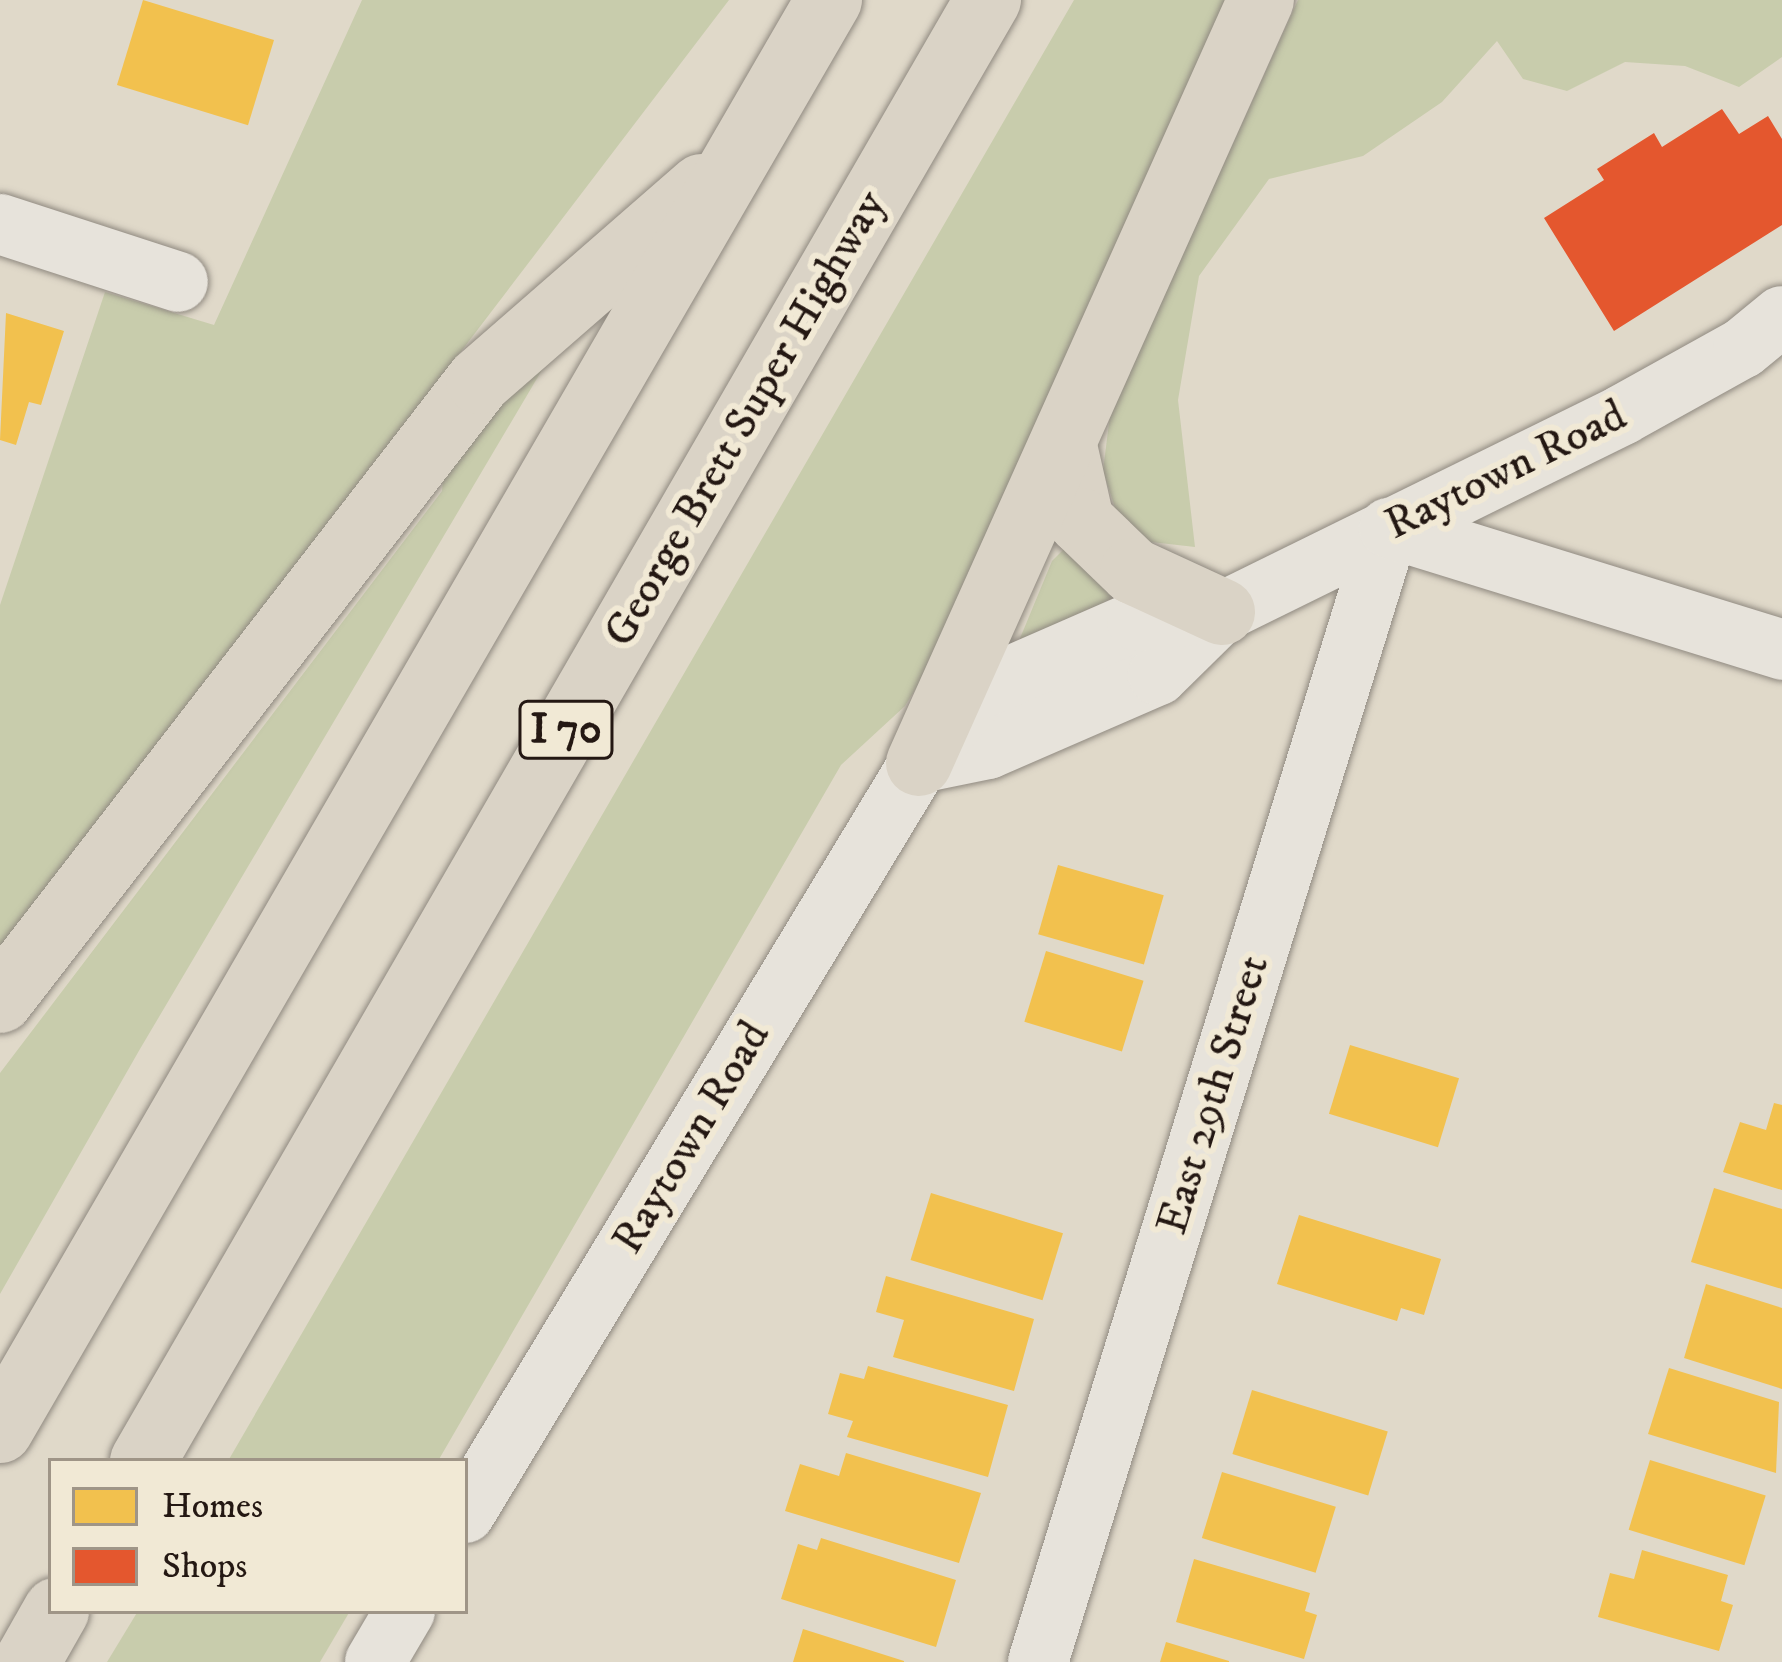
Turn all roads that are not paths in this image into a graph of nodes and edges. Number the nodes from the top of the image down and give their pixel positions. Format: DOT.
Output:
graph roads {
  1 [pos="829,0"];
  2 [pos="988,0"];
  3 [pos="1262,0"];
  4 [pos="740,153"];
  5 [pos="0,224"];
  6 [pos="178,282"];
  7 [pos="1782,316"];
  8 [pos="1064,446"];
  9 [pos="1390,528"];
  10 [pos="1222,612"];
  11 [pos="1782,650"];
  12 [pos="919,763"];
  13 [pos="0,1000"];
  14 [pos="0,1430"];
  15 [pos="145,1458"];
  16 [pos="468,1508"];
  17 [pos="54,1614"];
  18 [pos="404,1614"];
  19 [pos="27,1662"];
  20 [pos="375,1662"];
  21 [pos="1038,1662"];
  1 -- 4 [label="highway"];
  2 -- 15 [label="highway, George Brett Super Highway / I 70"];
  3 -- 8 [label="highway"];
  4 -- 13 [label="highway"];
  4 -- 14 [label="highway"];
  5 -- 6 [label="street"];
  7 -- 9 [label="street, Raytown Road"];
  8 -- 10 [label="highway"];
  8 -- 12 [label="highway"];
  9 -- 10 [label="street, Raytown Road"];
  9 -- 11 [label="street"];
  9 -- 21 [label="street, East 29th Street"];
  10 -- 12 [label="street, Raytown Road"];
  12 -- 16 [label="street, Raytown Road"];
  17 -- 19 [label="highway"];
  18 -- 20 [label="street"];
}
